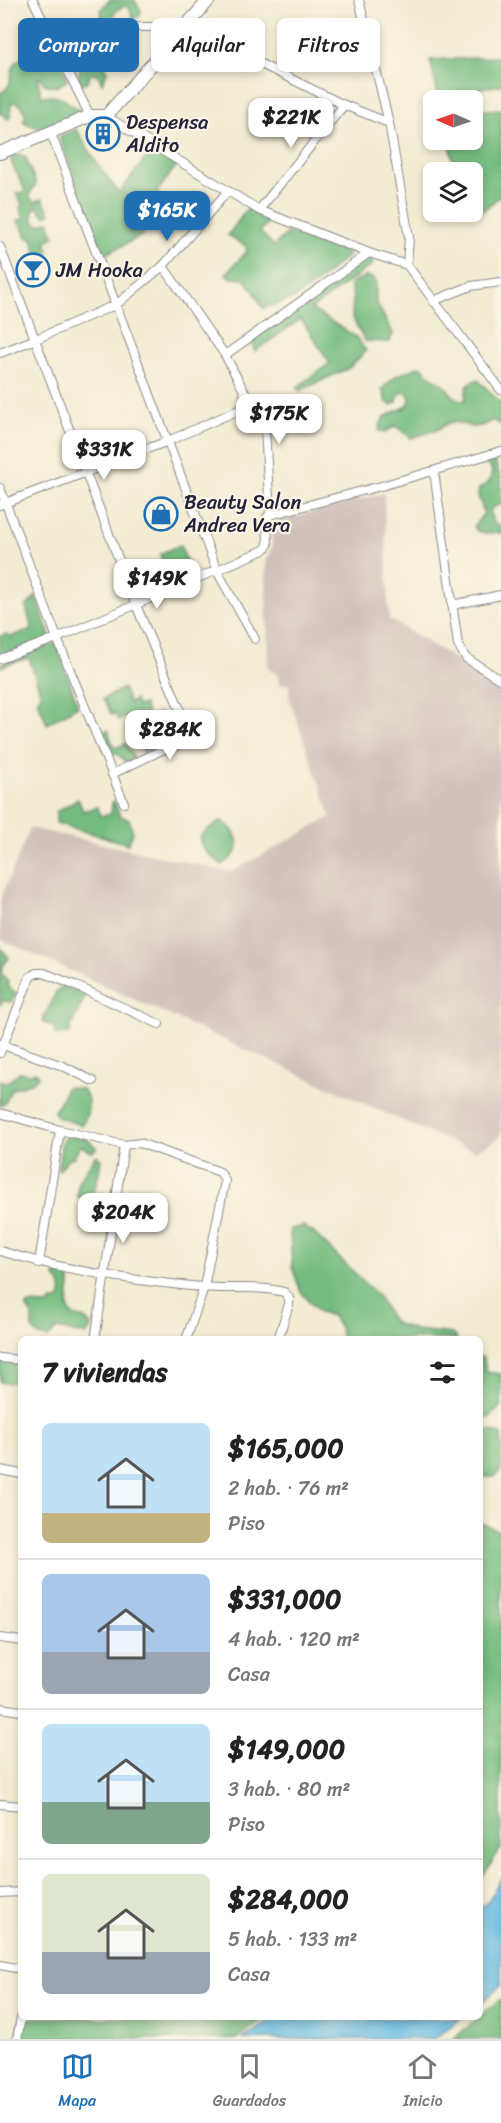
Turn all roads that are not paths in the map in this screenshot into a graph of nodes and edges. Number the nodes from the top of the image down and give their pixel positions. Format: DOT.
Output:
graph roads {
  1 [pos="33,0"];
  2 [pos="209,0"];
  3 [pos="359,0"];
  4 [pos="194,18"];
  5 [pos="151,64"];
  6 [pos="265,66"];
  7 [pos="344,105"];
  8 [pos="90,116"];
  9 [pos="106,117"];
  10 [pos="388,123"];
  11 [pos="50,131"];
  12 [pos="0,153"];
  13 [pos="228,192"];
  14 [pos="259,210"];
  15 [pos="0,247"];
  16 [pos="369,253"];
  17 [pos="407,265"];
  18 [pos="163,266"];
  19 [pos="501,282"];
  20 [pos="433,301"];
  21 [pos="117,304"];
  22 [pos="36,339"];
  23 [pos="0,353"];
  24 [pos="225,355"];
  25 [pos="501,390"];
  26 [pos="244,391"];
  27 [pos="168,441"];
  28 [pos="501,451"];
  29 [pos="434,471"];
  30 [pos="87,473"];
  31 [pos="0,488"];
  32 [pos="3,504"];
  33 [pos="270,515"];
  34 [pos="217,571"];
  35 [pos="501,595"];
  36 [pos="136,605"];
  37 [pos="452,605"];
  38 [pos="57,638"];
  39 [pos="255,639"];
  40 [pos="0,659"];
  41 [pos="501,680"];
  42 [pos="112,774"];
  43 [pos="124,802"];
  44 [pos="159,1024"];
  45 [pos="1,1048"];
  46 [pos="93,1081"];
  47 [pos="0,1113"];
  48 [pos="60,1130"];
  49 [pos="124,1145"];
  50 [pos="0,1251"];
  51 [pos="39,1263"];
  52 [pos="105,1276"];
  53 [pos="204,1287"];
  54 [pos="96,1336"];
  55 [pos="187,1336"];
  56 [pos="279,1336"];
  57 [pos="0,1358"];
  58 [pos="18,1360"];
  59 [pos="0,1470"];
  60 [pos="18,1473"];
  61 [pos="0,1638"];
  62 [pos="18,1641"];
  63 [pos="0,1708"];
  64 [pos="18,1711"];
  65 [pos="0,1804"];
  66 [pos="18,1806"];
  67 [pos="18,1892"];
  68 [pos="0,1893"];
  69 [pos="0,1965"];
  70 [pos="18,1968"];
  71 [pos="21,2020"];
  72 [pos="17,2039"];
  1 -- 8 [label="street"];
  2 -- 4 [label="street"];
  3 -- 10 [label="street"];
  5 -- 9 [label="street"];
  6 -- 7 [label="street"];
  7 -- 10 [label="street"];
  7 -- 14 [label="street"];
  8 -- 9 [label="street"];
  8 -- 11 [label="street"];
  9 -- 13 [label="street"];
  10 -- 17 [label="street"];
  11 -- 12 [label="street"];
  11 -- 21 [label="street"];
  13 -- 14 [label="street"];
  13 -- 18 [label="street"];
  14 -- 16 [label="street"];
  15 -- 22 [label="street"];
  16 -- 17 [label="street"];
  16 -- 24 [label="street"];
  17 -- 20 [label="street"];
  18 -- 21 [label="street"];
  18 -- 24 [label="street"];
  19 -- 20 [label="street"];
  20 -- 25 [label="street"];
  21 -- 22 [label="street"];
  21 -- 27 [label="street"];
  22 -- 23 [label="street"];
  22 -- 30 [label="street"];
  24 -- 26 [label="street"];
  26 -- 27 [label="street"];
  26 -- 33 [label="street"];
  27 -- 30 [label="street"];
  27 -- 34 [label="street"];
  28 -- 29 [label="street"];
  29 -- 33 [label="street"];
  29 -- 37 [label="street"];
  30 -- 32 [label="street"];
  30 -- 36 [label="street"];
  31 -- 32 [label="street"];
  32 -- 38 [label="street"];
  33 -- 34 [label="street"];
  34 -- 36 [label="street"];
  34 -- 39 [label="street"];
  35 -- 37 [label="street"];
  36 -- 38 [label="street"];
  36 -- 42 [label="street"];
  37 -- 41 [label="street"];
  38 -- 40 [label="street"];
  38 -- 42 [label="street"];
  42 -- 43 [label="street"];
  44 -- 45 [label="street"];
  45 -- 46 [label="street"];
  47 -- 48 [label="street"];
  48 -- 49 [label="street"];
  48 -- 51 [label="street"];
  49 -- 52 [label="street"];
  49 -- 53 [label="street"];
  50 -- 51 [label="street"];
  51 -- 52 [label="street"];
  52 -- 53 [label="street"];
  52 -- 54 [label="street"];
  53 -- 55 [label="street"];
  53 -- 56 [label="street"];
  57 -- 58 [label="street"];
  59 -- 60 [label="street"];
  61 -- 62 [label="street"];
  63 -- 64 [label="street"];
  65 -- 66 [label="street"];
  67 -- 68 [label="street"];
  69 -- 70 [label="street"];
  71 -- 72 [label="street"];
}
